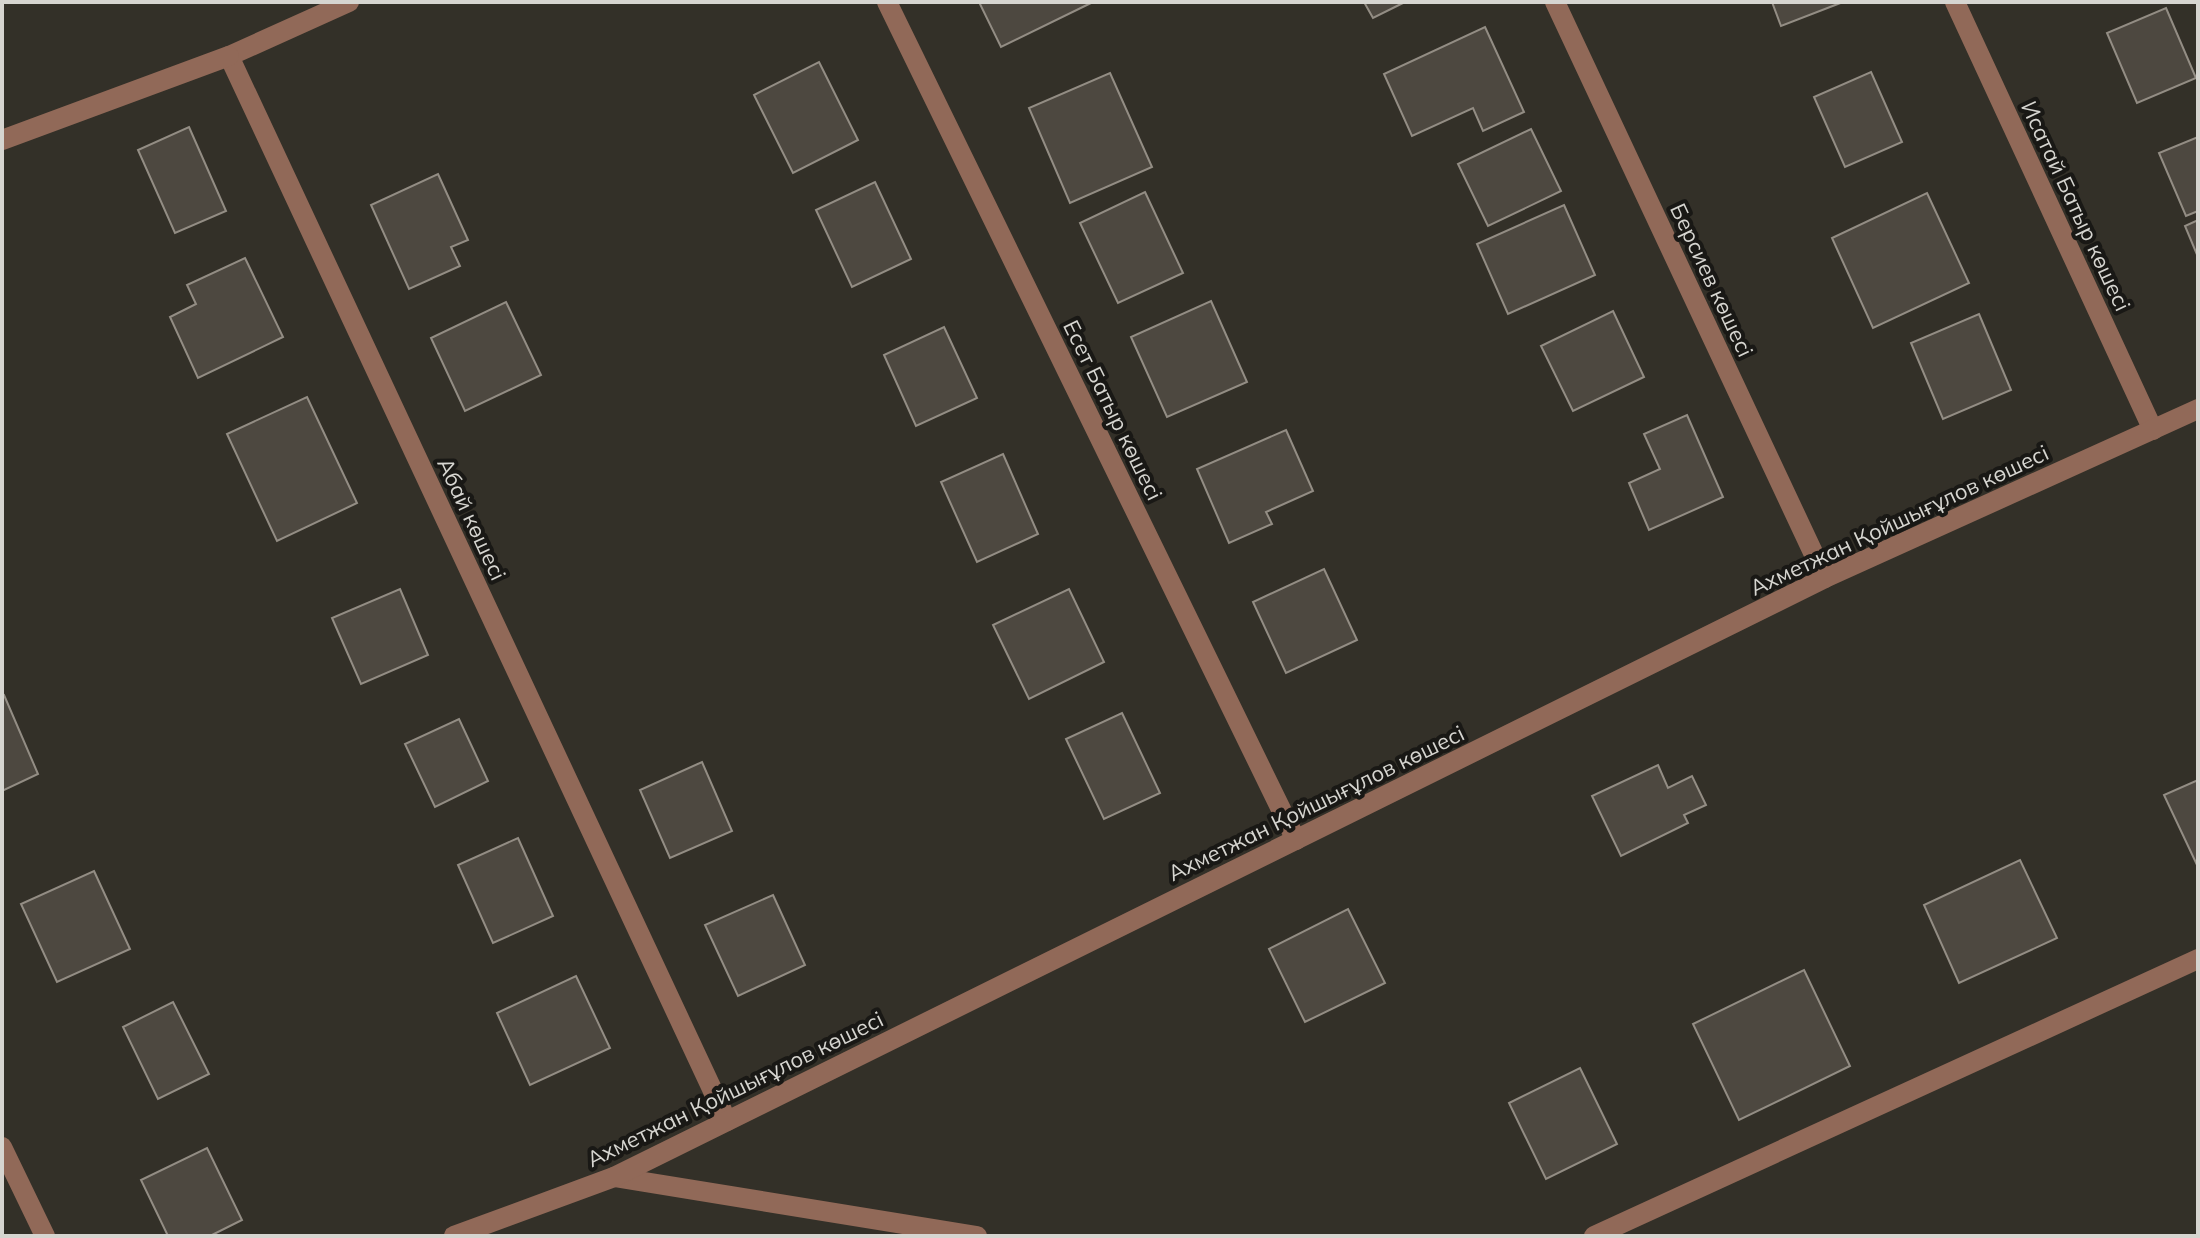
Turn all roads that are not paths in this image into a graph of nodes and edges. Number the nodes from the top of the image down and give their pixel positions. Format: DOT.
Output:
graph roads {
  1 [pos="349,2"];
  2 [pos="887,2"];
  3 [pos="1555,2"];
  4 [pos="1955,2"];
  5 [pos="229,56"];
  6 [pos="2,140"];
  7 [pos="2198,409"];
  8 [pos="2153,430"];
  9 [pos="1825,578"];
  10 [pos="1296,840"];
  11 [pos="2198,959"];
  12 [pos="727,1121"];
  13 [pos="2,1147"];
  14 [pos="614,1177"];
  15 [pos="45,1236"];
  16 [pos="454,1236"];
  17 [pos="977,1236"];
  18 [pos="1594,1236"];
  1 -- 5 [label="street"];
  2 -- 10 [label="street, Есет Батыр көшесі"];
  3 -- 9 [label="street, Берсиев көшесі"];
  4 -- 8 [label="street, Исатай Батыр көшесі"];
  5 -- 6 [label="street"];
  5 -- 12 [label="street, Абай көшесі"];
  7 -- 8 [label="street, Ахметжан Қойшығұлов көшесі"];
  8 -- 9 [label="street, Ахметжан Қойшығұлов көшесі"];
  9 -- 10 [label="street, Ахметжан Қойшығұлов көшесі"];
  10 -- 12 [label="street, Ахметжан Қойшығұлов көшесі"];
  11 -- 18 [label="street"];
  12 -- 14 [label="street, Ахметжан Қойшығұлов көшесі"];
  13 -- 15 [label="street"];
  14 -- 16 [label="street, Ахметжан Қойшығұлов көшесі"];
  14 -- 17 [label="street"];
}
